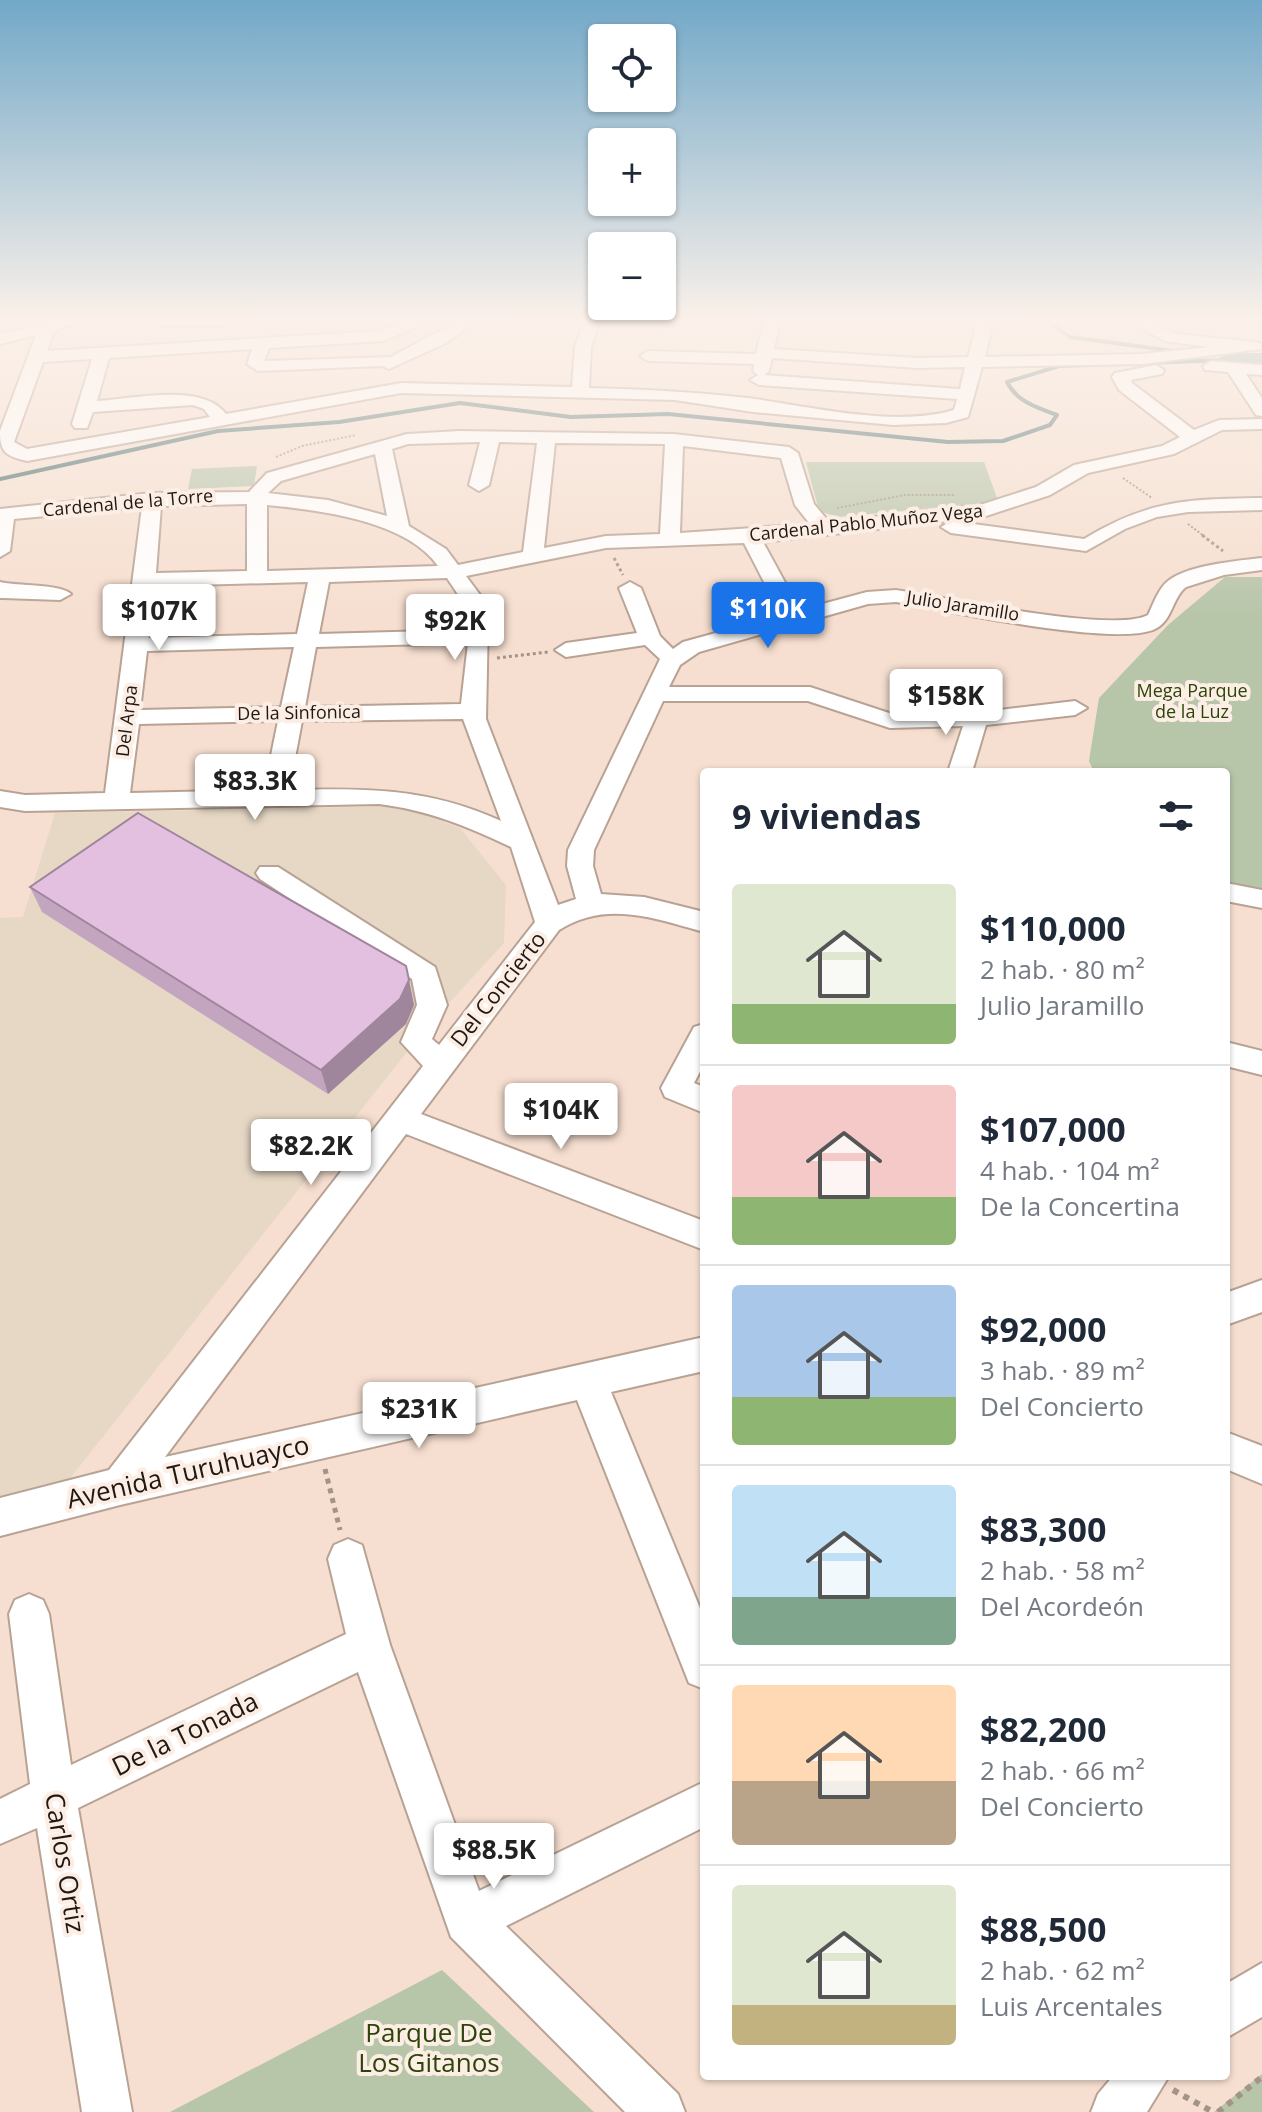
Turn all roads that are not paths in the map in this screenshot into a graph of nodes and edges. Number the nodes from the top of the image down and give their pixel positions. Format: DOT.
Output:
graph roads {
  1 [pos="14,420"];
  2 [pos="82,420"];
  3 [pos="153,420"];
  4 [pos="221,420"];
  5 [pos="746,420"];
  6 [pos="942,420"];
  7 [pos="1168,420"];
  8 [pos="750,421"];
  9 [pos="1262,424"];
  10 [pos="147,434"];
  11 [pos="491,436"];
  12 [pos="547,437"];
  13 [pos="1191,437"];
  14 [pos="674,439"];
  15 [pos="382,445"];
  16 [pos="73,448"];
  17 [pos="479,485"];
  18 [pos="257,495"];
  19 [pos="152,499"];
  20 [pos="1262,504"];
  21 [pos="3,515"];
  22 [pos="918,518"];
  23 [pos="399,527"];
  24 [pos="825,530"];
  25 [pos="751,537"];
  26 [pos="670,540"];
  27 [pos="0,551"];
  28 [pos="533,554"];
  29 [pos="1262,564"];
  30 [pos="456,572"];
  31 [pos="319,577"];
  32 [pos="257,578"];
  33 [pos="145,580"];
  34 [pos="0,588"];
  35 [pos="630,588"];
  36 [pos="60,594"];
  37 [pos="793,618"];
  38 [pos="479,636"];
  39 [pos="650,638"];
  40 [pos="308,640"];
  41 [pos="137,645"];
  42 [pos="566,650"];
  43 [pos="670,661"];
  44 [pos="653,694"];
  45 [pos="1075,708"];
  46 [pos="472,711"];
  47 [pos="292,712"];
  48 [pos="126,717"];
  49 [pos="977,717"];
  50 [pos="961,768"];
  51 [pos="275,798"];
  52 [pos="0,799"];
  53 [pos="117,800"];
  54 [pos="519,841"];
  55 [pos="269,873"];
  56 [pos="1230,893"];
  57 [pos="1262,899"];
  58 [pos="590,902"];
  59 [pos="700,921"];
  60 [pos="549,923"];
  61 [pos="700,1043"];
  62 [pos="1230,1055"];
  63 [pos="1262,1063"];
  64 [pos="440,1064"];
  65 [pos="700,1099"];
  66 [pos="398,1118"];
  67 [pos="700,1234"];
  68 [pos="1262,1296"];
  69 [pos="1230,1308"];
  70 [pos="700,1355"];
  71 [pos="588,1381"];
  72 [pos="1230,1452"];
  73 [pos="1262,1465"];
  74 [pos="120,1486"];
  75 [pos="0,1517"];
  76 [pos="348,1559"];
  77 [pos="29,1614"];
  78 [pos="369,1645"];
  79 [pos="700,1658"];
  80 [pos="54,1798"];
  81 [pos="700,1806"];
  82 [pos="0,1822"];
  83 [pos="467,1921"];
  84 [pos="1262,1987"];
  85 [pos="1230,2011"];
  86 [pos="1151,2080"];
  87 [pos="107,2112"];
  88 [pos="660,2112"];
  89 [pos="1116,2112"];
  1 -- 16 [label="street"];
  2 -- 16 [label="street"];
  3 -- 10 [label="street"];
  4 -- 10 [label="street"];
  5 -- 8 [label="street"];
  6 -- 8 [label="street"];
  7 -- 13 [label="street"];
  8 -- 14 [label="street"];
  8 -- 24 [label="street"];
  9 -- 13 [label="street, Cardenal Pablo Muñoz Vega"];
  10 -- 16 [label="street"];
  11 -- 12 [label="street"];
  11 -- 15 [label="street"];
  11 -- 17 [label="street"];
  12 -- 14 [label="street"];
  12 -- 28 [label="street"];
  13 -- 22 [label="street, Cardenal Pablo Muñoz Vega"];
  14 -- 26 [label="street"];
  15 -- 18 [label="street"];
  15 -- 23 [label="street"];
  18 -- 19 [label="street, Cardenal de la Torre"];
  18 -- 23 [label="street, Del Concierto"];
  18 -- 32 [label="street"];
  19 -- 21 [label="street, Cardenal de la Torre"];
  19 -- 33 [label="street, Del Arpa"];
  20 -- 22 [label="street"];
  21 -- 27 [label="street"];
  22 -- 24 [label="street, Cardenal Pablo Muñoz Vega"];
  23 -- 30 [label="street, Del Concierto"];
  24 -- 25 [label="street, Cardenal Pablo Muñoz Vega"];
  25 -- 26 [label="street, Cardenal Pablo Muñoz Vega"];
  25 -- 37 [label="street"];
  26 -- 28 [label="street, Cardenal Pablo Muñoz Vega"];
  28 -- 30 [label="street, Cardenal Pablo Muñoz Vega"];
  29 -- 37 [label="street, Julio Jaramillo"];
  30 -- 31 [label="street, Cardenal Pablo Muñoz Vega"];
  30 -- 38 [label="street, Del Concierto"];
  31 -- 32 [label="street, Cardenal Pablo Muñoz Vega"];
  31 -- 40 [label="street"];
  32 -- 33 [label="street, Cardenal Pablo Muñoz Vega"];
  33 -- 41 [label="street, Del Arpa"];
  34 -- 36 [label="street"];
  35 -- 39 [label="street"];
  37 -- 43 [label="street, Julio Jaramillo"];
  38 -- 40 [label="street"];
  38 -- 46 [label="street, Del Concierto"];
  39 -- 42 [label="street"];
  39 -- 43 [label="street"];
  40 -- 41 [label="street"];
  40 -- 47 [label="street"];
  41 -- 48 [label="street, Del Arpa"];
  43 -- 44 [label="street"];
  44 -- 49 [label="street"];
  44 -- 58 [label="street"];
  45 -- 49 [label="street"];
  46 -- 47 [label="street, De la Sinfonica"];
  46 -- 54 [label="street, Del Concierto"];
  47 -- 48 [label="street, De la Sinfonica"];
  47 -- 51 [label="street"];
  48 -- 53 [label="street, Del Arpa"];
  49 -- 50 [label="street"];
  51 -- 53 [label="street"];
  51 -- 54 [label="street"];
  52 -- 53 [label="street"];
  54 -- 60 [label="street, Del Concierto"];
  55 -- 64 [label="street"];
  56 -- 57 [label="street"];
  58 -- 59 [label="street"];
  58 -- 60 [label="street"];
  60 -- 64 [label="street, Del Concierto"];
  61 -- 65 [label="street"];
  62 -- 63 [label="street"];
  64 -- 66 [label="street, Del Concierto"];
  66 -- 67 [label="street"];
  66 -- 74 [label="street, Del Concierto"];
  68 -- 69 [label="street"];
  70 -- 71 [label="street, Avenida Turuhuayco"];
  71 -- 74 [label="street, Avenida Turuhuayco"];
  71 -- 79 [label="street"];
  72 -- 73 [label="street"];
  74 -- 75 [label="street, Avenida Turuhuayco"];
  76 -- 78 [label="street"];
  77 -- 80 [label="street, Carlos Ortiz"];
  78 -- 80 [label="street, De la Tonada"];
  78 -- 83 [label="street"];
  80 -- 82 [label="street, De la Tonada"];
  80 -- 87 [label="street, Carlos Ortiz"];
  81 -- 83 [label="street"];
  83 -- 88 [label="street"];
  84 -- 85 [label="street"];
  86 -- 89 [label="street"];
}
